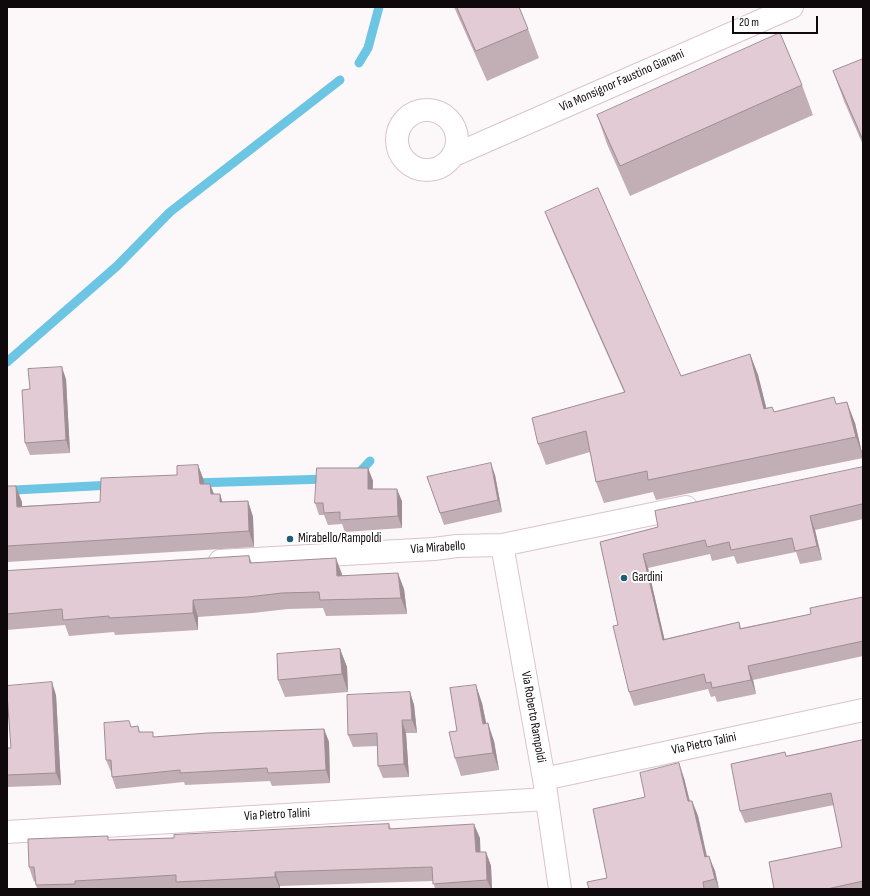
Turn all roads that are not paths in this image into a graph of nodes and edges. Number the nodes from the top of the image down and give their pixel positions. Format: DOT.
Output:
graph roads {
  1 [pos="792,7"];
  2 [pos="452,156"];
  3 [pos="708,503"];
  4 [pos="502,545"];
  5 [pos="204,562"];
  6 [pos="863,710"];
  7 [pos="546,789"];
  8 [pos="7,832"];
  9 [pos="560,889"];
  1 -- 2 [label="street, Via Monsignor Faustino Gianani"];
  3 -- 4 [label="street, Via Mirabello"];
  4 -- 5 [label="street, Via Mirabello"];
  4 -- 7 [label="street, Via Roberto Rampoldi"];
  6 -- 7 [label="street, Via Pietro Talini"];
  7 -- 8 [label="street, Via Pietro Talini"];
  7 -- 9 [label="street, Via Roberto Rampoldi"];
}
